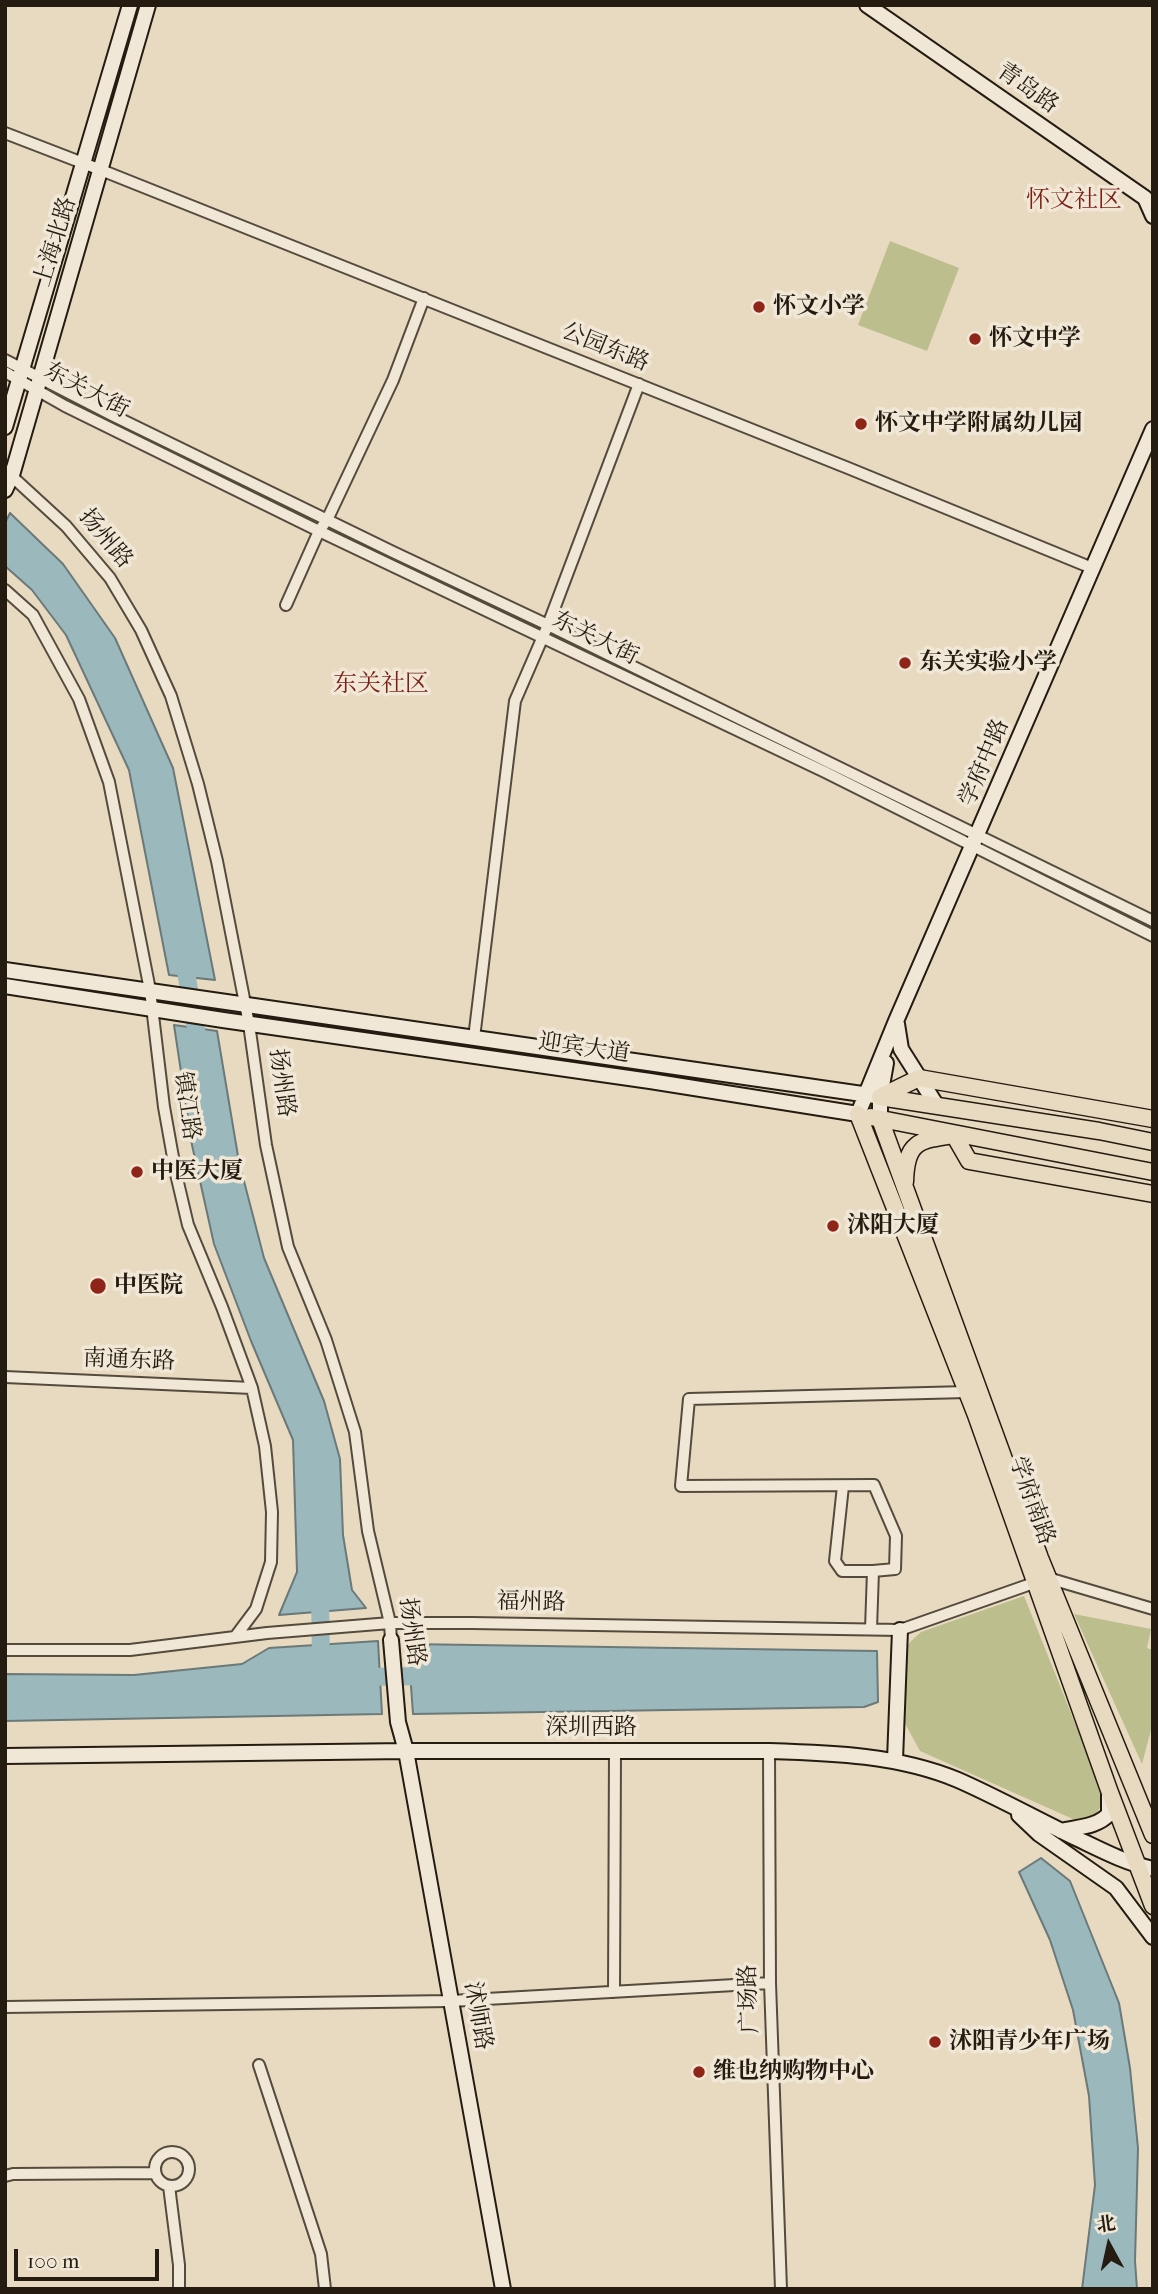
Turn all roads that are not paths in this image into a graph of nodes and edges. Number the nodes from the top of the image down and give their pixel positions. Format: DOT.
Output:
graph roads {
  1 [pos="130,5"];
  2 [pos="148,5"];
  3 [pos="867,5"];
  4 [pos="5,133"];
  5 [pos="83,163"];
  6 [pos="101,170"];
  7 [pos="1149,199"];
  8 [pos="1153,216"];
  9 [pos="424,299"];
  10 [pos="5,360"];
  11 [pos="5,372"];
  12 [pos="21,374"];
  13 [pos="38,384"];
  14 [pos="639,384"];
  15 [pos="5,427"];
  16 [pos="1153,429"];
  17 [pos="7,481"];
  18 [pos="327,520"];
  19 [pos="319,531"];
  20 [pos="1092,568"];
  21 [pos="5,590"];
  22 [pos="286,605"];
  23 [pos="548,625"];
  24 [pos="544,637"];
  25 [pos="975,841"];
  26 [pos="1153,921"];
  27 [pos="1153,936"];
  28 [pos="5,970"];
  29 [pos="5,986"];
  30 [pos="157,991"];
  31 [pos="246,1004"];
  32 [pos="159,1010"];
  33 [pos="896,1021"];
  34 [pos="250,1024"];
  35 [pos="474,1038"];
  36 [pos="919,1078"];
  37 [pos="873,1096"];
  38 [pos="937,1106"];
  39 [pos="859,1114"];
  40 [pos="880,1119"];
  41 [pos="1153,1119"];
  42 [pos="954,1135"];
  43 [pos="1153,1142"];
  44 [pos="1153,1172"];
  45 [pos="905,1191"];
  46 [pos="1153,1194"];
  47 [pos="5,1377"];
  48 [pos="252,1388"];
  49 [pos="967,1392"];
  50 [pos="843,1486"];
  51 [pos="873,1572"];
  52 [pos="1042,1580"];
  53 [pos="1153,1609"];
  54 [pos="390,1623"];
  55 [pos="871,1629"];
  56 [pos="900,1630"];
  57 [pos="235,1637"];
  58 [pos="391,1640"];
  59 [pos="5,1650"];
  60 [pos="406,1751"];
  61 [pos="615,1751"];
  62 [pos="769,1751"];
  63 [pos="5,1756"];
  64 [pos="895,1760"];
  65 [pos="1109,1790"];
  66 [pos="1007,1805"];
  67 [pos="1061,1831"];
  68 [pos="1153,1835"];
  69 [pos="1145,1867"];
  70 [pos="1153,1906"];
  71 [pos="1153,1937"];
  72 [pos="770,1983"];
  73 [pos="614,1992"];
  74 [pos="451,2001"];
  75 [pos="5,2007"];
  76 [pos="259,2065"];
  77 [pos="155,2173"];
  78 [pos="5,2176"];
  79 [pos="169,2186"];
  80 [pos="179,2289"];
  81 [pos="325,2289"];
  82 [pos="503,2289"];
  83 [pos="781,2289"];
  1 -- 5 [label="street, 上海北路"];
  2 -- 6 [label="street, 上海北路"];
  3 -- 7 [label="street, 青岛路"];
  4 -- 5 [label="street, 公园东路"];
  5 -- 6 [label="street, 公园东路"];
  5 -- 12 [label="street, 上海北路"];
  6 -- 9 [label="street, 公园东路"];
  6 -- 13 [label="street, 上海北路"];
  7 -- 8 [label="street, 青岛路"];
  9 -- 14 [label="street, 公园东路"];
  9 -- 18 [label="street"];
  10 -- 12 [label="street"];
  11 -- 12 [label="street"];
  12 -- 13 [label="street, 东关大街"];
  12 -- 15 [label="street, 上海北路"];
  13 -- 17 [label="street, 上海北路"];
  13 -- 18 [label="street, 东关大街"];
  13 -- 19 [label="street, 东关大街"];
  14 -- 20 [label="street, 公园东路"];
  14 -- 23 [label="street"];
  16 -- 20 [label="street, 学府中路"];
  17 -- 31 [label="street, 扬州路"];
  18 -- 19 [label="street"];
  18 -- 23 [label="street, 东关大街"];
  19 -- 22 [label="street"];
  19 -- 24 [label="street, 东关大街"];
  20 -- 25 [label="street, 学府中路"];
  21 -- 30 [label="street, 镇江路"];
  23 -- 24 [label="street"];
  23 -- 25 [label="street, 东关大街"];
  24 -- 25 [label="street, 东关大街"];
  24 -- 35 [label="street"];
  25 -- 26 [label="street, 东关大街"];
  25 -- 27 [label="street, 东关大街"];
  25 -- 33 [label="street, 学府中路"];
  28 -- 30 [label="street, 迎宾大道"];
  29 -- 32 [label="street, 迎宾大道"];
  30 -- 31 [label="street, 迎宾大道"];
  30 -- 32 [label="street, 镇江路"];
  31 -- 34 [label="street, 扬州路"];
  31 -- 35 [label="street, 迎宾大道"];
  32 -- 34 [label="street, 迎宾大道"];
  32 -- 48 [label="street, 镇江路"];
  33 -- 36 [label="street"];
  33 -- 37 [label="street, 学府中路"];
  34 -- 39 [label="street, 迎宾大道"];
  34 -- 54 [label="street, 扬州路"];
  35 -- 37 [label="street, 迎宾大道"];
  36 -- 37 [label="main road"];
  36 -- 38 [label="street"];
  36 -- 41 [label="main road"];
  37 -- 38 [label="main road, 迎宾大道"];
  37 -- 39 [label="street"];
  37 -- 40 [label="street"];
  38 -- 43 [label="main road, 迎宾大道"];
  39 -- 40 [label="main road, 迎宾大道"];
  39 -- 49 [label="main road, 学府南路"];
  40 -- 42 [label="main road, 迎宾大道"];
  40 -- 45 [label="main road, 学府南路"];
  42 -- 44 [label="main road, 迎宾大道"];
  42 -- 45 [label="main road"];
  42 -- 46 [label="main road"];
  45 -- 52 [label="main road, 学府南路"];
  47 -- 48 [label="street, 南通东路"];
  48 -- 57 [label="street, 镇江路"];
  49 -- 50 [label="street"];
  49 -- 52 [label="main road, 学府南路"];
  50 -- 51 [label="street"];
  50 -- 51 [label="street"];
  51 -- 55 [label="street"];
  52 -- 53 [label="street"];
  52 -- 56 [label="street, 福州路"];
  52 -- 65 [label="main road, 学府南路"];
  52 -- 68 [label="main road, 学府南路"];
  54 -- 55 [label="street, 福州路"];
  54 -- 57 [label="street, 福州路"];
  54 -- 58 [label="street, 扬州路"];
  55 -- 56 [label="street, 福州路"];
  56 -- 64 [label="street"];
  57 -- 59 [label="street, 福州路"];
  58 -- 60 [label="street, 扬州路"];
  60 -- 61 [label="street, 深圳西路"];
  60 -- 63 [label="street, 深圳西路"];
  60 -- 74 [label="street, 沭师路"];
  61 -- 62 [label="street, 深圳西路"];
  61 -- 73 [label="street"];
  62 -- 64 [label="street, 深圳西路"];
  62 -- 72 [label="street, 广场路"];
  64 -- 66 [label="street, 深圳西路"];
  65 -- 67 [label="street"];
  65 -- 69 [label="main road, 学府南路"];
  66 -- 67 [label="street, 深圳西路"];
  66 -- 71 [label="street"];
  67 -- 69 [label="street, 深圳西路"];
  69 -- 70 [label="main road, 学府南路"];
  72 -- 73 [label="street"];
  72 -- 83 [label="street, 广场路"];
  73 -- 74 [label="street"];
  74 -- 75 [label="street"];
  74 -- 82 [label="street, 沭师路"];
  76 -- 81 [label="street"];
  77 -- 78 [label="street"];
  77 -- 79 [label="street"];
  77 -- 79 [label="street"];
  79 -- 80 [label="street"];
}
